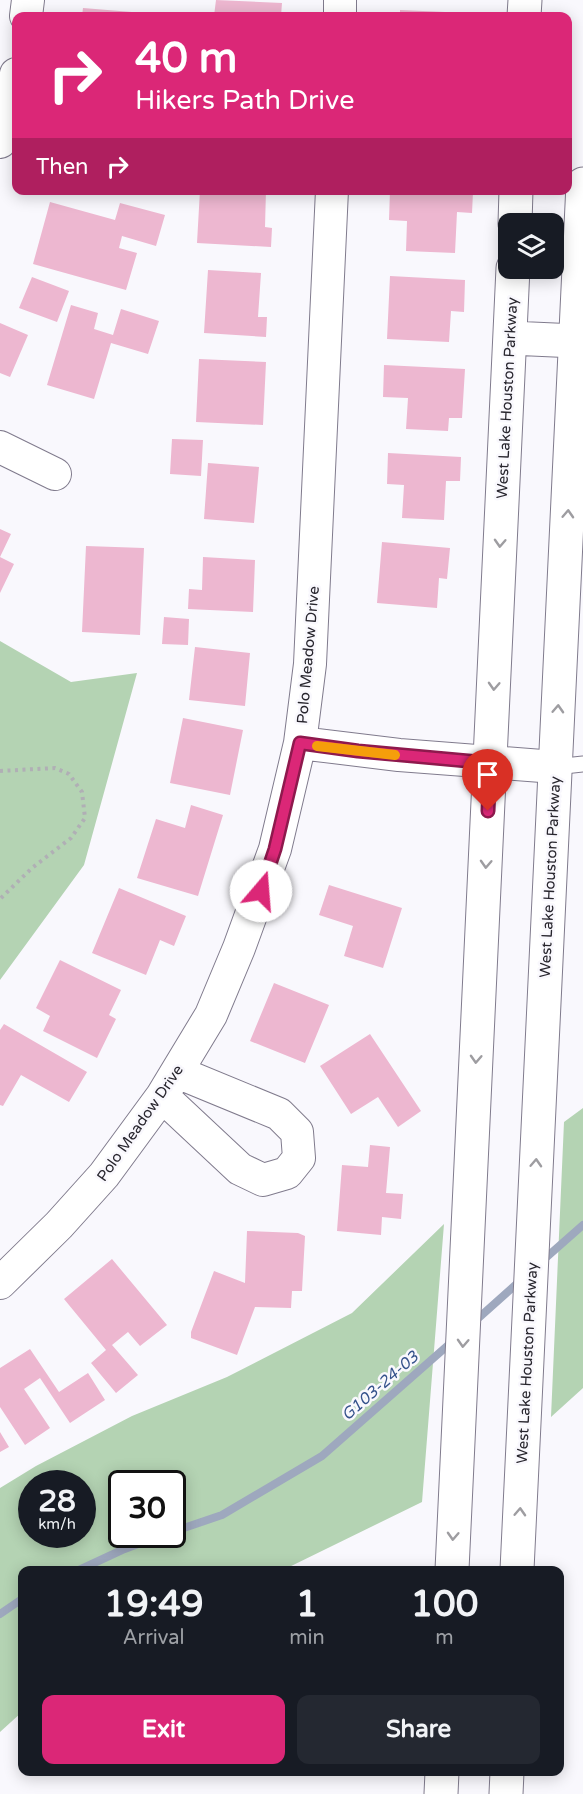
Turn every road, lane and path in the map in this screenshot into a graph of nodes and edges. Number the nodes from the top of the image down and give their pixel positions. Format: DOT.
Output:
graph roads {
  1 [pos="12,91"];
  2 [pos="0,142"];
  3 [pos="583,184"];
  4 [pos="332,195"];
  5 [pos="516,195"];
  6 [pos="515,213"];
  7 [pos="513,279"];
  8 [pos="510,338"];
  9 [pos="579,341"];
  10 [pos="0,447"];
  11 [pos="56,474"];
  12 [pos="300,743"];
  13 [pos="490,763"];
  14 [pos="569,765"];
  15 [pos="0,771"];
  16 [pos="0,899"];
  17 [pos="0,1283"];
  18 [pos="452,1566"];
  19 [pos="517,1566"];
  20 [pos="442,1776"];
  21 [pos="507,1776"];
  22 [pos="441,1794"];
  23 [pos="506,1794"];
  1 -- 2 [label="street"];
  3 -- 9 [label="main road, West Lake Houston Parkway"];
  4 -- 12 [label="street, Polo Meadow Drive"];
  5 -- 6 [label="main road"];
  7 -- 8 [label="main road, West Lake Houston Parkway"];
  8 -- 9 [label="main road"];
  8 -- 13 [label="main road, West Lake Houston Parkway, one-way"];
  14 -- 9 [label="main road, West Lake Houston Parkway, one-way"];
  10 -- 11 [label="street"];
  12 -- 13 [label="street"];
  12 -- 17 [label="street, Polo Meadow Drive"];
  13 -- 14 [label="street"];
  13 -- 18 [label="main road, West Lake Houston Parkway, one-way"];
  19 -- 14 [label="main road, West Lake Houston Parkway, one-way"];
  15 -- 16 [label="path"];
  20 -- 22 [label="main road"];
  21 -- 23 [label="main road"];
}
